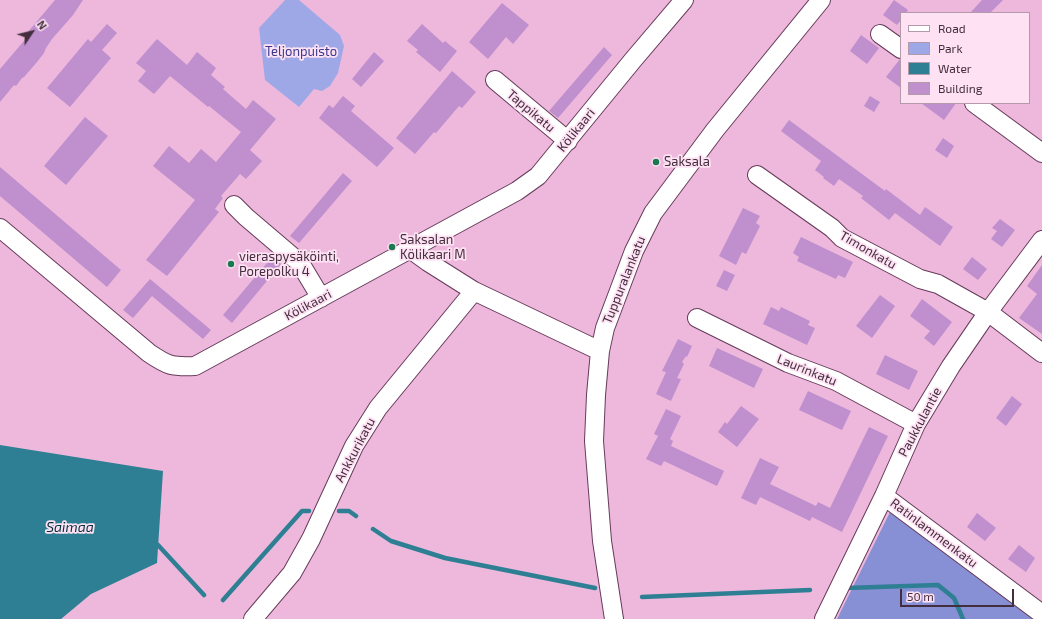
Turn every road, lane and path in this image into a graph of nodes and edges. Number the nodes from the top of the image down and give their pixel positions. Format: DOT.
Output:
graph roads {
  1 [pos="684,0"];
  2 [pos="821,0"];
  3 [pos="880,34"];
  4 [pos="900,48"];
  5 [pos="495,80"];
  6 [pos="975,104"];
  7 [pos="568,141"];
  8 [pos="1042,153"];
  9 [pos="757,175"];
  10 [pos="234,205"];
  11 [pos="0,228"];
  12 [pos="1042,240"];
  13 [pos="410,249"];
  14 [pos="474,291"];
  15 [pos="321,298"];
  16 [pos="988,312"];
  17 [pos="697,318"];
  18 [pos="600,351"];
  19 [pos="1042,353"];
  20 [pos="916,424"];
  21 [pos="884,496"];
  22 [pos="1042,614"];
  23 [pos="253,619"];
  24 [pos="614,619"];
  25 [pos="824,619"];
  1 -- 7 [label="street, Kölikaari"];
  2 -- 18 [label="street, Tuppuralankatu"];
  3 -- 4 [label="street"];
  5 -- 7 [label="street, Tappikatu"];
  6 -- 8 [label="street"];
  7 -- 13 [label="street, Kölikaari"];
  9 -- 16 [label="street, Timonkatu"];
  10 -- 15 [label="street"];
  11 -- 15 [label="street, Kölikaari"];
  12 -- 16 [label="street, Paukkulantie"];
  13 -- 14 [label="street"];
  13 -- 15 [label="street, Kölikaari"];
  14 -- 18 [label="street"];
  14 -- 23 [label="street, Ankkurikatu"];
  16 -- 19 [label="street, Timonkatu"];
  16 -- 20 [label="street, Paukkulantie"];
  17 -- 20 [label="street, Laurinkatu"];
  18 -- 24 [label="street, Tuppuralankatu"];
  20 -- 21 [label="street, Paukkulantie"];
  21 -- 22 [label="street, Ratinlammenkatu"];
  21 -- 25 [label="street, Paukkulantie"];
}
